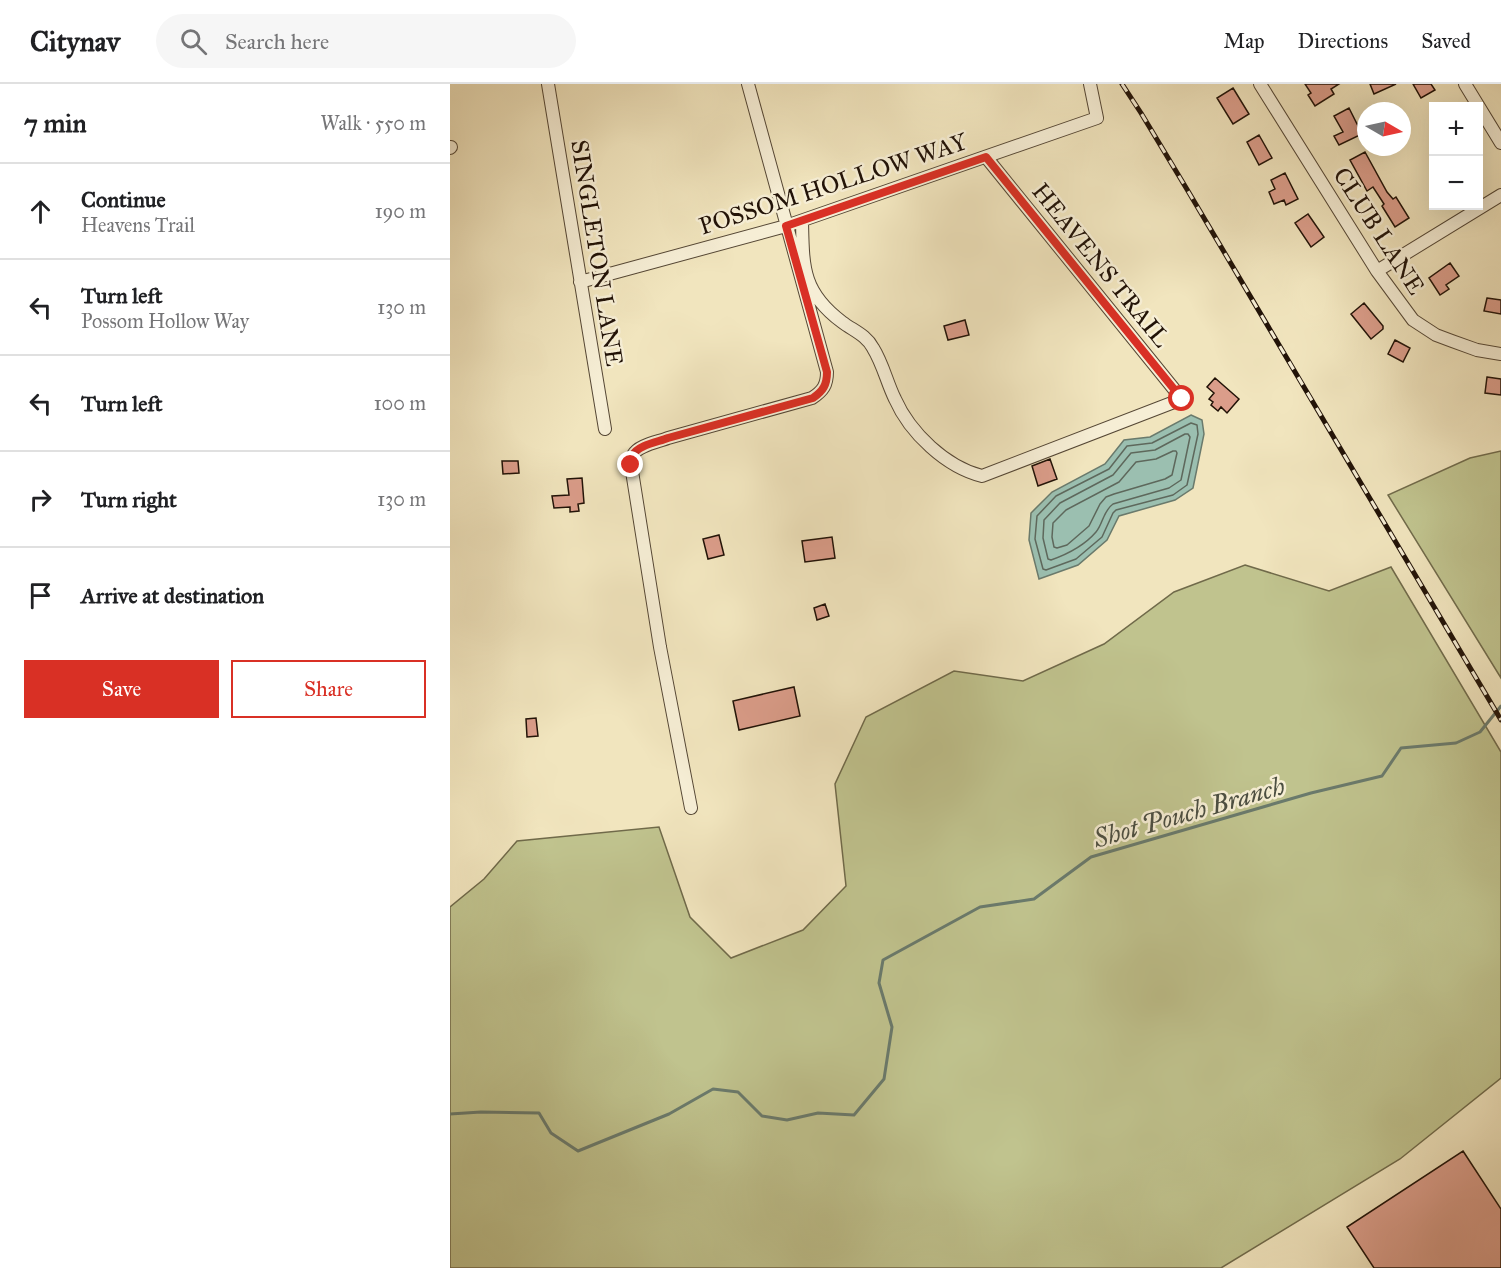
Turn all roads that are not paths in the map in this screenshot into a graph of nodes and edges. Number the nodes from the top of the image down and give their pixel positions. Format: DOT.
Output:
graph roads {
  1 [pos="548,84"];
  2 [pos="748,84"];
  3 [pos="1090,84"];
  4 [pos="1260,84"];
  5 [pos="1465,84"];
  6 [pos="1501,143"];
  7 [pos="986,157"];
  8 [pos="1501,195"];
  9 [pos="802,221"];
  10 [pos="786,226"];
  11 [pos="1377,271"];
  12 [pos="580,282"];
  13 [pos="1501,354"];
  14 [pos="605,429"];
  15 [pos="690,808"];
  1 -- 12 [label="street, SINGLETON LANE"];
  2 -- 10 [label="street"];
  3 -- 7 [label="street, POSSOM HOLLOW WAY"];
  4 -- 11 [label="street, CLUB LANE"];
  5 -- 6 [label="street"];
  7 -- 9 [label="street, POSSOM HOLLOW WAY"];
  7 -- 9 [label="street, HEAVENS TRAIL"];
  8 -- 11 [label="street"];
  9 -- 10 [label="street, POSSOM HOLLOW WAY"];
  10 -- 12 [label="street, POSSOM HOLLOW WAY"];
  10 -- 15 [label="street"];
  11 -- 13 [label="street, CLUB LANE"];
  12 -- 14 [label="street, SINGLETON LANE"];
}
